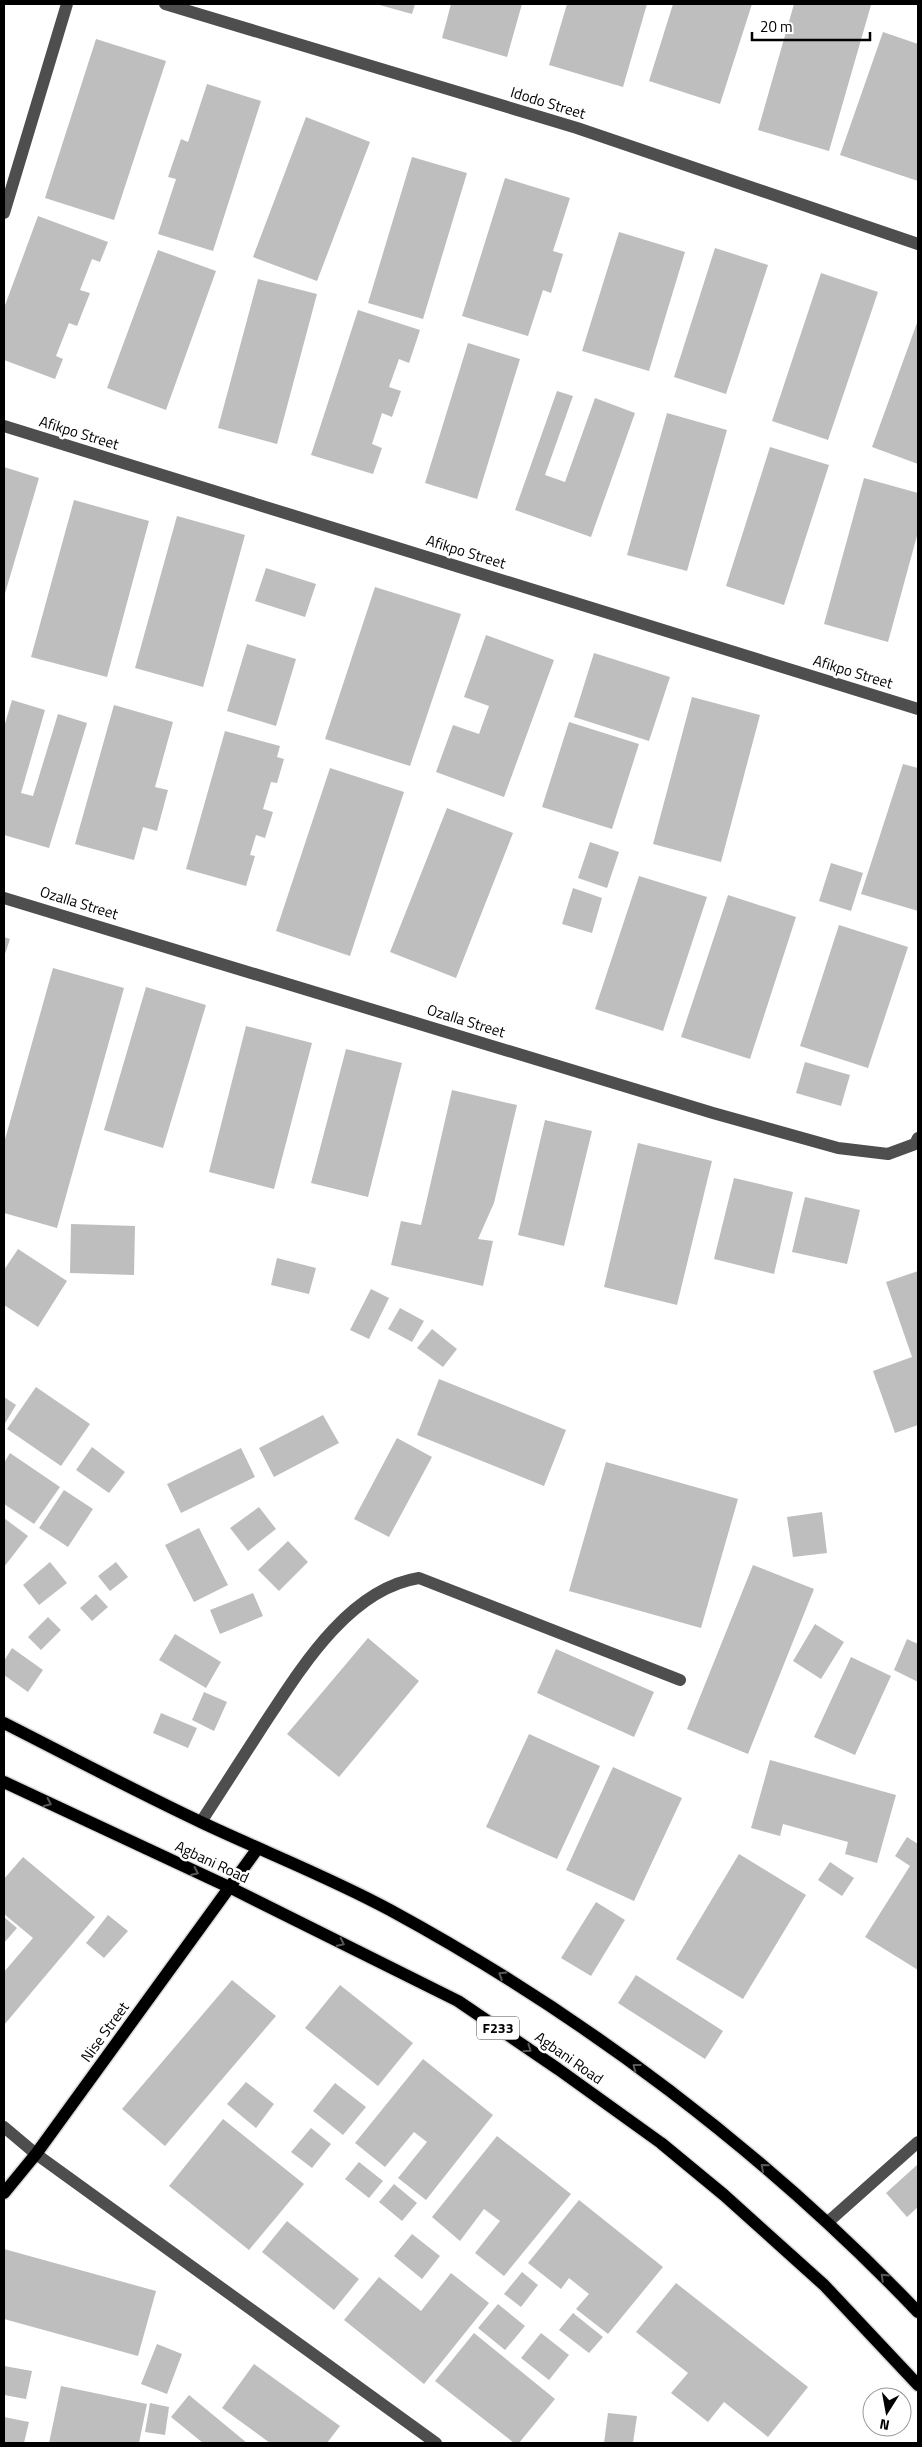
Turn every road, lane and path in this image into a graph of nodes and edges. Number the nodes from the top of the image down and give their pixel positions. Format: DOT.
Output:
graph roads {
  1 [pos="67,4"];
  2 [pos="165,4"];
  3 [pos="4,213"];
  4 [pos="918,244"];
  5 [pos="4,426"];
  6 [pos="918,709"];
  7 [pos="4,898"];
  8 [pos="918,1138"];
  9 [pos="680,1680"];
  10 [pos="4,1723"];
  11 [pos="4,1782"];
  12 [pos="201,1822"];
  13 [pos="258,1848"];
  14 [pos="231,1888"];
  15 [pos="4,2127"];
  16 [pos="918,2142"];
  17 [pos="36,2154"];
  18 [pos="4,2193"];
  19 [pos="828,2222"];
  20 [pos="918,2312"];
  21 [pos="918,2385"];
  22 [pos="436,2443"];
  1 -- 3 [label="street"];
  2 -- 4 [label="street, Idodo Street"];
  5 -- 6 [label="street, Afikpo Street"];
  7 -- 8 [label="street, Ozalla Street"];
  9 -- 12 [label="street"];
  10 -- 12 [label="main road, Agbani Road"];
  11 -- 14 [label="main road, Agbani Road / F233, one-way"];
  12 -- 13 [label="main road, Agbani Road"];
  13 -- 14 [label="main road, Nise Street"];
  19 -- 13 [label="main road, Agbani Road, one-way"];
  14 -- 17 [label="main road, Nise Street"];
  14 -- 21 [label="main road, Agbani Road / F233, one-way"];
  15 -- 17 [label="street"];
  16 -- 19 [label="street"];
  17 -- 18 [label="main road, Nise Street"];
  17 -- 22 [label="street"];
  20 -- 19 [label="main road, Agbani Road, one-way"];
}
